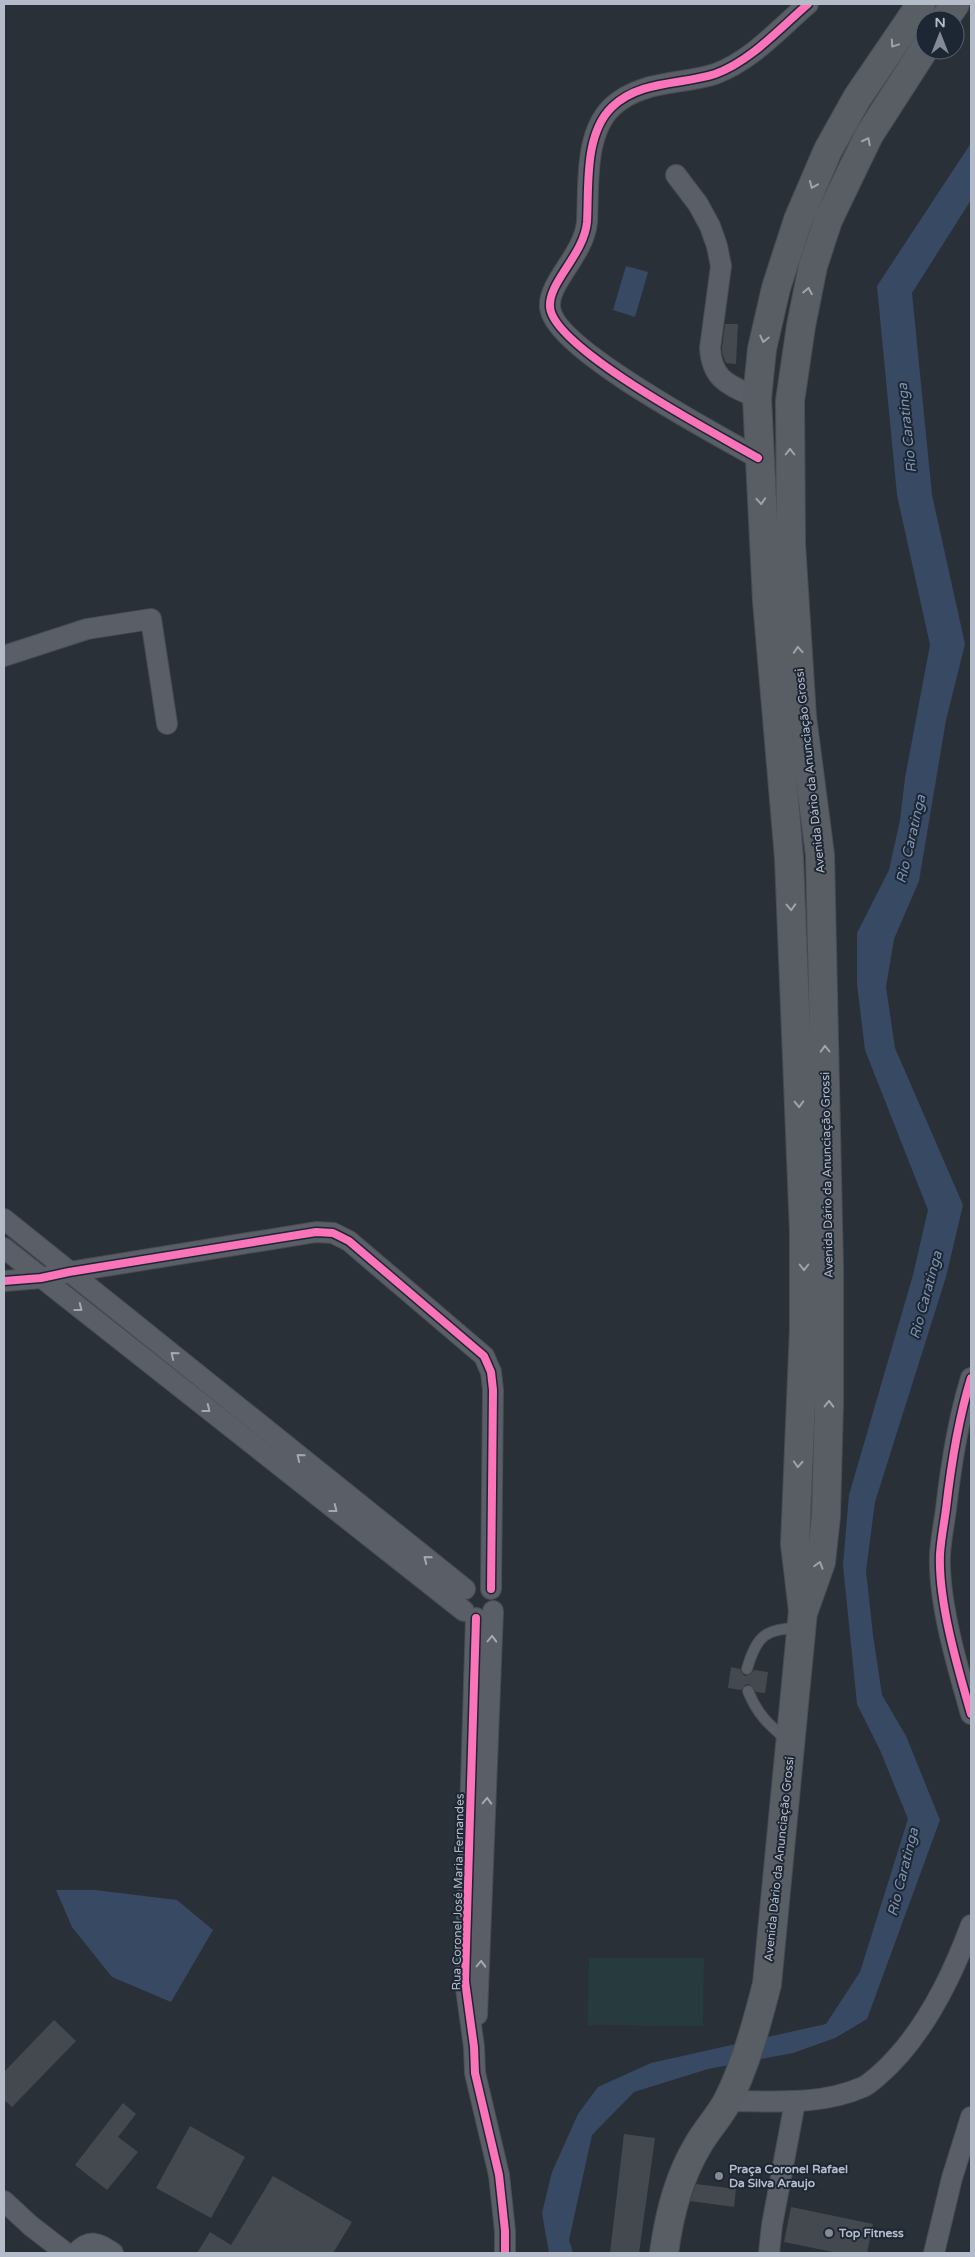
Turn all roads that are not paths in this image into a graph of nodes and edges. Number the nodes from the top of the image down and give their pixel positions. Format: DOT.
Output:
graph roads {
  1 [pos="808,4"];
  2 [pos="921,4"];
  3 [pos="917,60"];
  4 [pos="676,175"];
  5 [pos="757,398"];
  6 [pos="758,458"];
  7 [pos="4,656"];
  8 [pos="167,724"];
  9 [pos="820,855"];
  10 [pos="789,858"];
  11 [pos="4,1219"];
  12 [pos="38,1246"];
  13 [pos="10,1253"];
  14 [pos="69,1272"];
  15 [pos="40,1278"];
  16 [pos="4,1281"];
  17 [pos="971,1378"];
  18 [pos="465,1589"];
  19 [pos="491,1589"];
  20 [pos="478,1613"];
  21 [pos="802,1619"];
  22 [pos="747,1669"];
  23 [pos="748,1691"];
  24 [pos="971,1714"];
  25 [pos="790,1744"];
  26 [pos="971,1925"];
  27 [pos="728,2101"];
  28 [pos="796,2102"];
  29 [pos="971,2117"];
  30 [pos="4,2202"];
  31 [pos="66,2253"];
  32 [pos="76,2253"];
  33 [pos="113,2253"];
  34 [pos="505,2253"];
  35 [pos="664,2253"];
  36 [pos="769,2253"];
  37 [pos="934,2253"];
  1 -- 6 [label="street"];
  2 -- 5 [label="main road, Avenida Dário da Anunciação Grossi, one-way"];
  9 -- 3 [label="main road, Avenida Dário da Anunciação Grossi, one-way"];
  4 -- 5 [label="street"];
  5 -- 6 [label="main road, Avenida Dário da Anunciação Grossi"];
  6 -- 10 [label="main road, Avenida Dário da Anunciação Grossi, one-way"];
  7 -- 8 [label="street"];
  9 -- 10 [label="main road"];
  21 -- 9 [label="main road, Avenida Dário da Anunciação Grossi, one-way"];
  10 -- 21 [label="main road, Avenida Dário da Anunciação Grossi, one-way"];
  11 -- 12 [label="street"];
  12 -- 13 [label="street"];
  12 -- 14 [label="street"];
  13 -- 15 [label="street"];
  14 -- 15 [label="street"];
  18 -- 14 [label="street, one-way"];
  14 -- 19 [label="street"];
  15 -- 16 [label="street"];
  15 -- 20 [label="street, one-way"];
  17 -- 24 [label="street"];
  18 -- 19 [label="street"];
  18 -- 20 [label="street"];
  19 -- 20 [label="street"];
  20 -- 34 [label="street, Rua Coronel José Maria Fernandes"];
  21 -- 22 [label="lane"];
  21 -- 25 [label="main road, Avenida Dário da Anunciação Grossi"];
  23 -- 25 [label="lane"];
  25 -- 27 [label="main road, Avenida Dário da Anunciação Grossi"];
  26 -- 28 [label="street"];
  27 -- 28 [label="street"];
  27 -- 35 [label="main road"];
  28 -- 36 [label="street"];
  29 -- 37 [label="street"];
  30 -- 31 [label="street"];
  32 -- 33 [label="street"];
}
